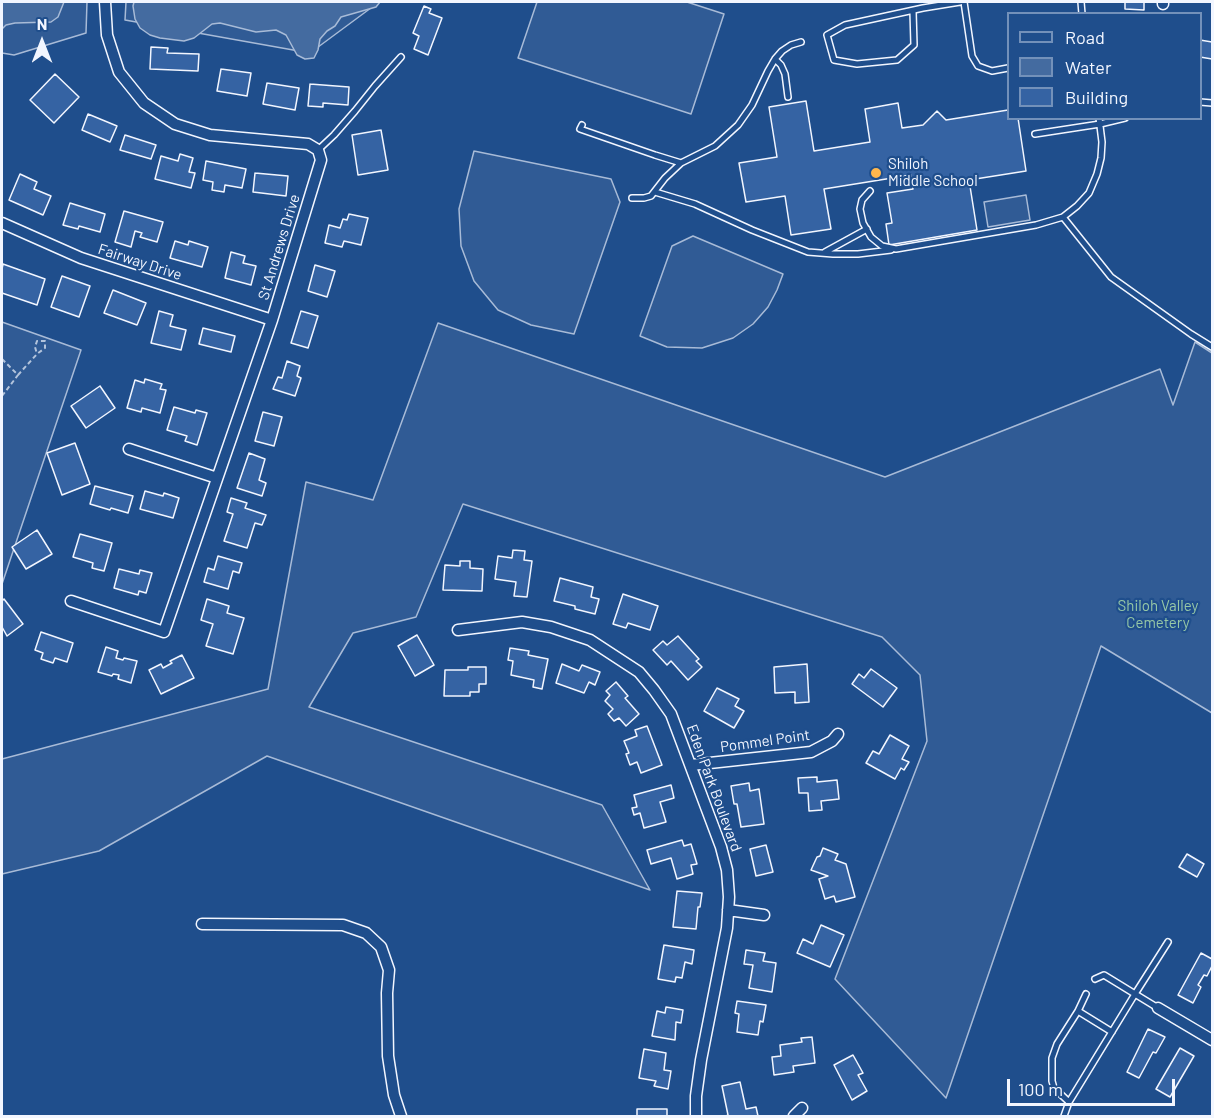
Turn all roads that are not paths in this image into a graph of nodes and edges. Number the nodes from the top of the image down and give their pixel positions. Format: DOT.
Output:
graph roads {
  1 [pos="105,2"];
  2 [pos="962,2"];
  3 [pos="913,10"];
  4 [pos="801,42"];
  5 [pos="401,57"];
  6 [pos="775,59"];
  7 [pos="1007,68"];
  8 [pos="788,97"];
  9 [pos="1100,121"];
  10 [pos="582,125"];
  11 [pos="1035,134"];
  12 [pos="318,150"];
  13 [pos="681,163"];
  14 [pos="870,191"];
  15 [pos="655,192"];
  16 [pos="632,198"];
  17 [pos="1063,217"];
  18 [pos="2,223"];
  19 [pos="867,229"];
  20 [pos="896,249"];
  21 [pos="824,253"];
  22 [pos="272,321"];
  23 [pos="1212,347"];
  24 [pos="129,449"];
  25 [pos="217,478"];
  26 [pos="71,601"];
  27 [pos="458,630"];
  28 [pos="838,734"];
  29 [pos="691,765"];
  30 [pos="728,910"];
  31 [pos="764,915"];
  32 [pos="202,924"];
  33 [pos="1168,942"];
  34 [pos="1095,980"];
  35 [pos="1086,994"];
  36 [pos="1135,994"];
  37 [pos="1158,1008"];
  38 [pos="1078,1011"];
  39 [pos="1112,1032"];
  40 [pos="1212,1040"];
  41 [pos="1069,1102"];
  42 [pos="802,1108"];
  43 [pos="401,1116"];
  44 [pos="696,1116"];
  45 [pos="794,1116"];
  46 [pos="1064,1116"];
  1 -- 12 [label="street"];
  2 -- 3 [label="lane"];
  2 -- 7 [label="lane"];
  3 -- 3 [label="lane"];
  4 -- 6 [label="lane"];
  5 -- 12 [label="lane"];
  6 -- 8 [label="lane"];
  6 -- 13 [label="lane"];
  9 -- 11 [label="lane"];
  9 -- 17 [label="lane"];
  10 -- 13 [label="lane"];
  12 -- 22 [label="street, St Andrews Drive"];
  13 -- 15 [label="lane"];
  14 -- 19 [label="lane"];
  15 -- 16 [label="lane"];
  15 -- 21 [label="lane"];
  17 -- 20 [label="lane"];
  17 -- 23 [label="lane"];
  18 -- 22 [label="street, Fairway Drive"];
  19 -- 20 [label="lane"];
  19 -- 21 [label="lane"];
  20 -- 21 [label="lane"];
  22 -- 25 [label="street, St Andrews Drive"];
  24 -- 25 [label="street"];
  25 -- 26 [label="street, St Andrews Drive"];
  27 -- 29 [label="street, Eden Park Boulevard"];
  28 -- 29 [label="street, Pommel Point"];
  29 -- 30 [label="street, Eden Park Boulevard"];
  30 -- 31 [label="street"];
  30 -- 44 [label="street, Eden Park Boulevard"];
  32 -- 43 [label="street"];
  33 -- 36 [label="lane"];
  34 -- 36 [label="lane"];
  35 -- 38 [label="lane"];
  36 -- 37 [label="lane"];
  36 -- 39 [label="lane"];
  37 -- 40 [label="street"];
  38 -- 39 [label="lane"];
  38 -- 41 [label="lane"];
  39 -- 41 [label="lane"];
  41 -- 46 [label="lane"];
  42 -- 45 [label="street"];
}
